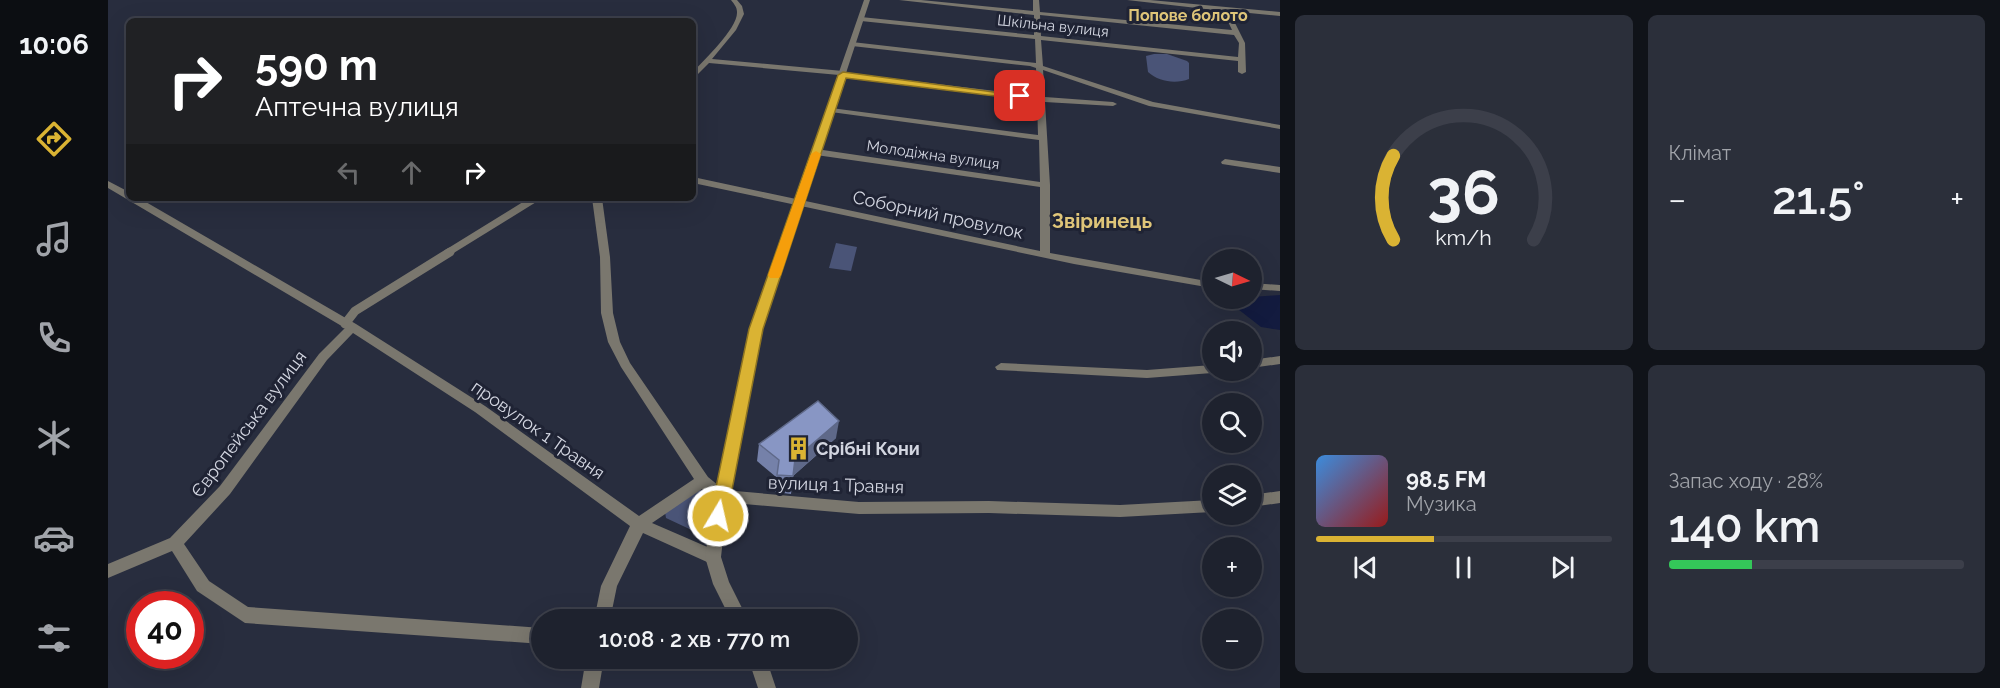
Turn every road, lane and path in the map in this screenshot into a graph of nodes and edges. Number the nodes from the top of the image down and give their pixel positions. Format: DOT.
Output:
graph roads {
  1 [pos="734,0"];
  2 [pos="867,0"];
  3 [pos="902,0"];
  4 [pos="1036,0"];
  5 [pos="1130,0"];
  6 [pos="1225,9"];
  7 [pos="1037,13"];
  8 [pos="1280,14"];
  9 [pos="861,19"];
  10 [pos="1238,33"];
  11 [pos="1039,38"];
  12 [pos="852,44"];
  13 [pos="1242,59"];
  14 [pos="707,61"];
  15 [pos="1041,68"];
  16 [pos="1242,72"];
  17 [pos="696,74"];
  18 [pos="843,74"];
  19 [pos="1042,99"];
  20 [pos="1113,104"];
  21 [pos="831,110"];
  22 [pos="1280,127"];
  23 [pos="1043,138"];
  24 [pos="816,152"];
  25 [pos="1225,162"];
  26 [pos="1280,170"];
  27 [pos="696,181"];
  28 [pos="108,184"];
  29 [pos="1045,185"];
  30 [pos="126,195"];
  31 [pos="137,201"];
  32 [pos="531,201"];
  33 [pos="597,201"];
  34 [pos="799,204"];
  35 [pos="1045,254"];
  36 [pos="1202,283"];
  37 [pos="1262,287"];
  38 [pos="1280,288"];
  39 [pos="349,325"];
  40 [pos="1280,360"];
  41 [pos="1262,362"];
  42 [pos="1001,367"];
  43 [pos="1202,370"];
  44 [pos="703,481"];
  45 [pos="721,496"];
  46 [pos="1280,497"];
  47 [pos="1262,499"];
  48 [pos="1202,507"];
  49 [pos="639,524"];
  50 [pos="175,543"];
  51 [pos="713,557"];
  52 [pos="108,571"];
  53 [pos="604,609"];
  54 [pos="734,609"];
  55 [pos="531,635"];
  56 [pos="593,669"];
  57 [pos="761,669"];
  58 [pos="590,688"];
  59 [pos="767,688"];
  1 -- 14 [label="street"];
  2 -- 9 [label="street"];
  3 -- 7 [label="street"];
  4 -- 7 [label="street"];
  5 -- 6 [label="street"];
  6 -- 8 [label="street"];
  6 -- 10 [label="street"];
  7 -- 10 [label="street"];
  7 -- 11 [label="street"];
  9 -- 11 [label="street, Шкільна вулиця"];
  9 -- 12 [label="street"];
  10 -- 13 [label="street"];
  11 -- 13 [label="street, Шкільна вулиця"];
  11 -- 15 [label="street"];
  12 -- 15 [label="street"];
  12 -- 18 [label="street"];
  13 -- 16 [label="street"];
  14 -- 17 [label="street"];
  14 -- 18 [label="street"];
  15 -- 19 [label="street"];
  15 -- 22 [label="street"];
  18 -- 19 [label="street"];
  18 -- 21 [label="street"];
  19 -- 20 [label="street"];
  19 -- 23 [label="street"];
  21 -- 23 [label="street"];
  21 -- 24 [label="street"];
  23 -- 29 [label="street"];
  24 -- 29 [label="street, Молодіжна вулиця"];
  24 -- 34 [label="street"];
  25 -- 26 [label="street"];
  27 -- 34 [label="street, Соборний провулок"];
  28 -- 30 [label="street, провулок 1 Травня"];
  29 -- 35 [label="street"];
  31 -- 39 [label="street, провулок 1 Травня"];
  32 -- 39 [label="street"];
  33 -- 44 [label="street"];
  34 -- 35 [label="street, Соборний провулок"];
  34 -- 45 [label="street"];
  35 -- 36 [label="street, Соборний провулок"];
  37 -- 38 [label="street"];
  39 -- 49 [label="street, провулок 1 Травня"];
  39 -- 50 [label="street, Європейська вулиця"];
  40 -- 41 [label="street"];
  42 -- 43 [label="street"];
  44 -- 45 [label="street"];
  44 -- 49 [label="street"];
  45 -- 48 [label="street, вулиця 1 Травня"];
  45 -- 51 [label="street"];
  46 -- 47 [label="street"];
  49 -- 51 [label="street, провулок 1 Травня"];
  49 -- 53 [label="street"];
  50 -- 52 [label="street, Європейська вулиця"];
  50 -- 55 [label="street"];
  51 -- 54 [label="street"];
  56 -- 58 [label="street"];
  57 -- 59 [label="street"];
}
